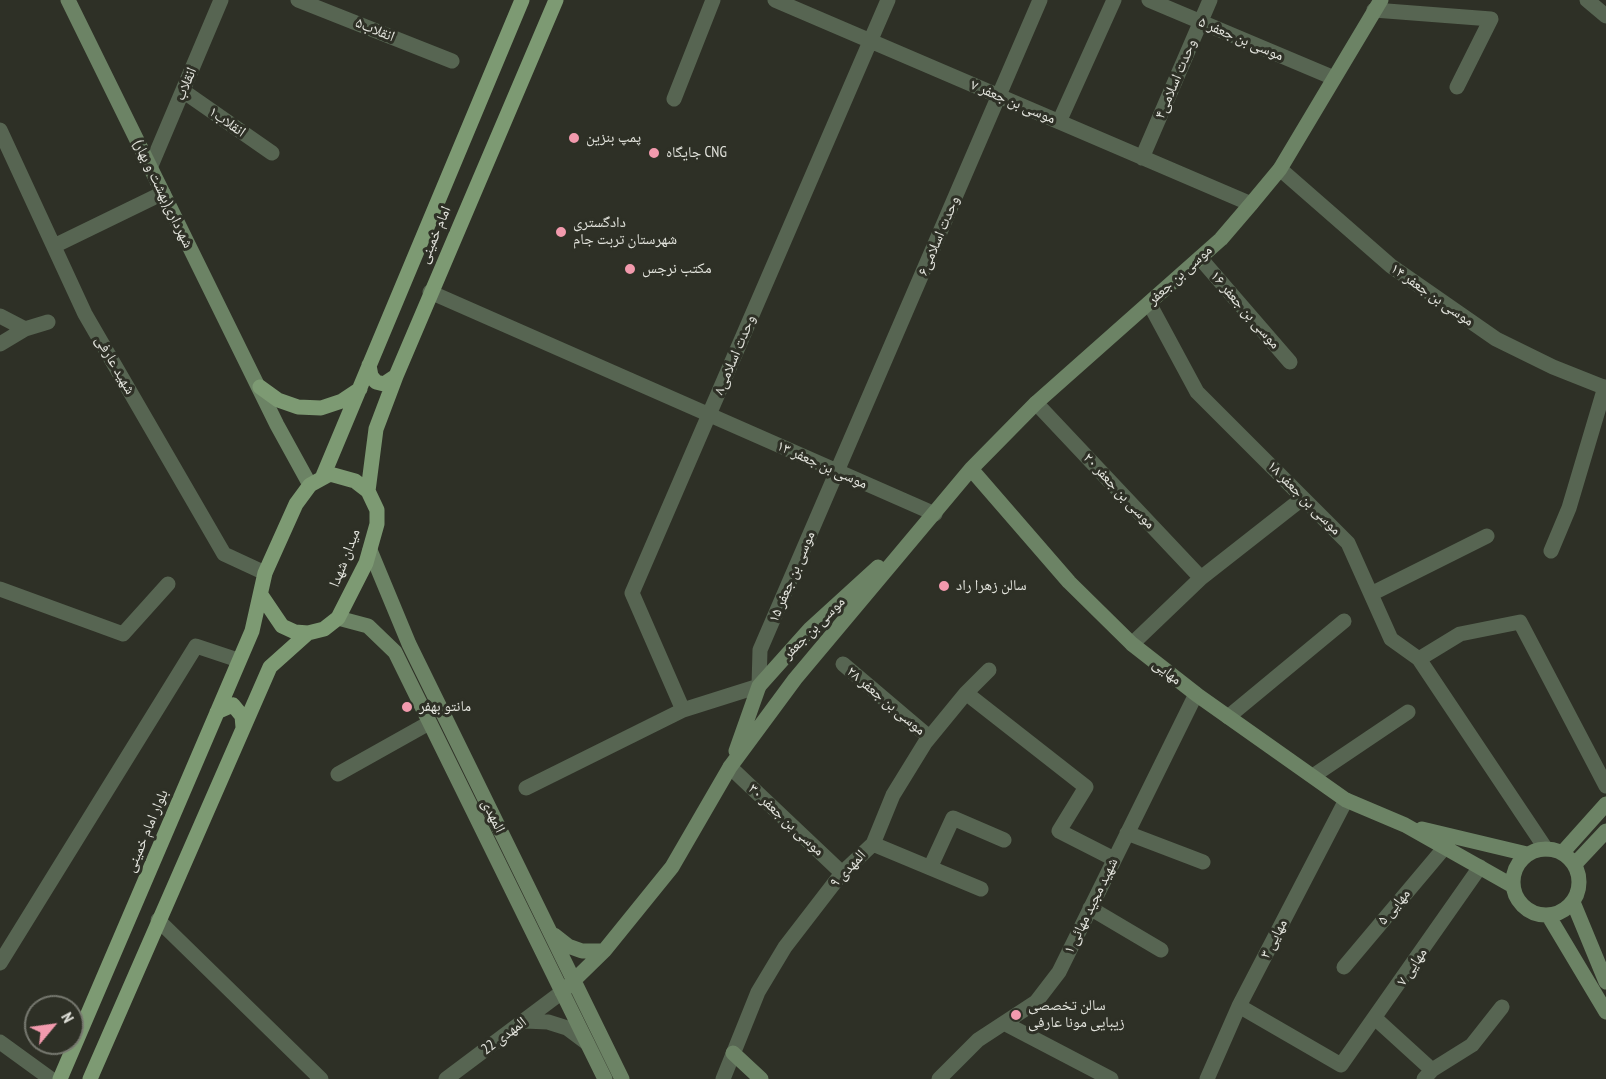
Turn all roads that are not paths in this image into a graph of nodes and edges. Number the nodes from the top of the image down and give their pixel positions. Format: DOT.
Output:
graph roads {
  1 [pos="68,0"];
  2 [pos="221,0"];
  3 [pos="298,0"];
  4 [pos="522,0"];
  5 [pos="556,0"];
  6 [pos="713,0"];
  7 [pos="775,0"];
  8 [pos="888,0"];
  9 [pos="1040,0"];
  10 [pos="1114,0"];
  11 [pos="1149,0"];
  12 [pos="1210,0"];
  13 [pos="1587,0"];
  14 [pos="1377,5"];
  15 [pos="1606,16"];
  16 [pos="1200,22"];
  17 [pos="871,41"];
  18 [pos="452,61"];
  19 [pos="1334,78"];
  20 [pos="1457,87"];
  21 [pos="183,91"];
  22 [pos="999,96"];
  23 [pos="674,99"];
  24 [pos="1059,122"];
  25 [pos="0,130"];
  26 [pos="272,153"];
  27 [pos="1142,158"];
  28 [pos="150,168"];
  29 [pos="1280,169"];
  30 [pos="163,193"];
  31 [pos="1251,204"];
  32 [pos="54,246"];
  33 [pos="1200,258"];
  34 [pos="430,292"];
  35 [pos="1149,303"];
  36 [pos="0,316"];
  37 [pos="48,322"];
  38 [pos="25,329"];
  39 [pos="0,344"];
  40 [pos="1290,362"];
  41 [pos="369,365"];
  42 [pos="396,376"];
  43 [pos="260,387"];
  44 [pos="1606,387"];
  45 [pos="360,389"];
  46 [pos="1036,403"];
  47 [pos="709,415"];
  48 [pos="971,469"];
  49 [pos="837,471"];
  50 [pos="323,476"];
  51 [pos="310,485"];
  52 [pos="368,491"];
  53 [pos="1303,498"];
  54 [pos="935,514"];
  55 [pos="1487,536"];
  56 [pos="370,550"];
  57 [pos="1551,551"];
  58 [pos="265,573"];
  59 [pos="1201,578"];
  60 [pos="168,584"];
  61 [pos="0,589"];
  62 [pos="1371,594"];
  63 [pos="261,595"];
  64 [pos="338,618"];
  65 [pos="1344,621"];
  66 [pos="308,633"];
  67 [pos="1132,644"];
  68 [pos="1419,658"];
  69 [pos="238,660"];
  70 [pos="843,664"];
  71 [pos="989,670"];
  72 [pos="759,686"];
  73 [pos="966,693"];
  74 [pos="1196,694"];
  75 [pos="683,710"];
  76 [pos="217,712"];
  77 [pos="1408,712"];
  78 [pos="1228,717"];
  79 [pos="429,723"];
  80 [pos="243,726"];
  81 [pos="929,737"];
  82 [pos="730,767"];
  83 [pos="338,774"];
  84 [pos="1312,776"];
  85 [pos="1606,786"];
  86 [pos="525,788"];
  87 [pos="1346,800"];
  88 [pos="1606,804"];
  89 [pos="1405,825"];
  90 [pos="1606,831"];
  91 [pos="1127,833"];
  92 [pos="1004,840"];
  93 [pos="873,844"];
  94 [pos="1445,848"];
  95 [pos="1546,849"];
  96 [pos="1563,852"];
  97 [pos="1527,854"];
  98 [pos="1114,859"];
  99 [pos="1203,862"];
  100 [pos="1575,864"];
  101 [pos="1480,867"];
  102 [pos="930,868"];
  103 [pos="842,873"];
  104 [pos="1513,886"];
  105 [pos="981,889"];
  106 [pos="1573,902"];
  107 [pos="1090,908"];
  108 [pos="1548,915"];
  109 [pos="158,920"];
  110 [pos="551,933"];
  111 [pos="1161,950"];
  112 [pos="604,951"];
  113 [pos="0,963"];
  114 [pos="1344,967"];
  115 [pos="574,981"];
  116 [pos="1606,982"];
  117 [pos="562,992"];
  118 [pos="1239,1006"];
  119 [pos="1502,1007"];
  120 [pos="1606,1012"];
  121 [pos="1376,1019"];
  122 [pos="525,1021"];
  123 [pos="1004,1023"];
  124 [pos="0,1042"];
  125 [pos="587,1043"];
  126 [pos="734,1053"];
  127 [pos="1428,1075"];
  128 [pos="51,1079"];
  129 [pos="60,1079"];
  130 [pos="90,1079"];
  131 [pos="321,1079"];
  132 [pos="446,1079"];
  133 [pos="605,1079"];
  134 [pos="622,1079"];
  135 [pos="723,1079"];
  136 [pos="761,1079"];
  137 [pos="939,1079"];
  138 [pos="1111,1079"];
  139 [pos="1207,1079"];
  1 -- 28 [label="street, شهرداری(بهشت و بهار)"];
  2 -- 21 [label="street, انقلاب"];
  3 -- 18 [label="street, انقلاب۵"];
  4 -- 41 [label="main road, امام خمینی"];
  5 -- 34 [label="main road, امام خمینی"];
  6 -- 23 [label="street"];
  7 -- 17 [label="street, موسی بن جعفر ۷"];
  8 -- 17 [label="street, وحدت اسلامی۸"];
  9 -- 22 [label="street, وحدت اسلامی۶"];
  10 -- 24 [label="street"];
  11 -- 16 [label="street, موسی بن جعفر ۵"];
  12 -- 16 [label="street, وحدت اسلامی۴"];
  13 -- 15 [label="street"];
  14 -- 19 [label="street, موسی بن جعفر"];
  14 -- 20 [label="street"];
  16 -- 19 [label="street, موسی بن جعفر ۵"];
  16 -- 27 [label="street, وحدت اسلامی۴"];
  17 -- 22 [label="street, موسی بن جعفر ۷"];
  17 -- 47 [label="street, وحدت اسلامی۸"];
  19 -- 29 [label="street, موسی بن جعفر"];
  21 -- 26 [label="street, انقلاب۱"];
  21 -- 28 [label="street, انقلاب"];
  22 -- 24 [label="street, موسی بن جعفر ۷"];
  22 -- 49 [label="street, وحدت اسلامی۶"];
  24 -- 27 [label="street, موسی بن جعفر ۷"];
  25 -- 32 [label="street, شهید عارفی"];
  27 -- 31 [label="street, موسی بن جعفر ۷"];
  28 -- 30 [label="street, شهرداری(بهشت و بهار)"];
  29 -- 31 [label="street, موسی بن جعفر"];
  29 -- 44 [label="street, موسی بن جعفر ۱۴"];
  30 -- 32 [label="street"];
  30 -- 43 [label="street, شهرداری(بهشت و بهار)"];
  31 -- 33 [label="street, موسی بن جعفر"];
  32 -- 58 [label="street, شهید عارفی"];
  33 -- 35 [label="street, موسی بن جعفر"];
  33 -- 40 [label="street, موسی بن جعفر ۱۶"];
  34 -- 42 [label="main road, امام خمینی"];
  34 -- 47 [label="street, موسی بن جعفر ۱۳"];
  35 -- 46 [label="street, موسی بن جعفر"];
  35 -- 53 [label="street, موسی بن جعفر ۱۸"];
  36 -- 38 [label="street"];
  37 -- 38 [label="street"];
  38 -- 39 [label="street"];
  41 -- 42 [label="main road"];
  41 -- 45 [label="main road, امام خمینی"];
  42 -- 52 [label="main road, امام خمینی"];
  43 -- 45 [label="main road"];
  43 -- 51 [label="street, شهرداری(بهشت و بهار)"];
  44 -- 57 [label="street"];
  45 -- 50 [label="main road, امام خمینی"];
  46 -- 48 [label="street, موسی بن جعفر"];
  46 -- 59 [label="street, موسی بن جعفر ۲۰"];
  47 -- 49 [label="street, موسی بن جعفر ۱۳"];
  47 -- 75 [label="street, وحدت اسلامی۸"];
  48 -- 54 [label="street, موسی بن جعفر"];
  48 -- 67 [label="street, مهایی"];
  49 -- 54 [label="street, موسی بن جعفر ۱۳"];
  49 -- 72 [label="street, موسی بن جعفر ۱۵"];
  50 -- 51 [label="main road"];
  50 -- 52 [label="main road"];
  51 -- 58 [label="main road"];
  52 -- 56 [label="main road, میدان شهدا"];
  53 -- 59 [label="street"];
  53 -- 62 [label="street, موسی بن جعفر ۱۸"];
  54 -- 72 [label="street, موسی بن جعفر"];
  54 -- 82 [label="street, موسی بن جعفر"];
  55 -- 62 [label="street"];
  56 -- 64 [label="main road, میدان شهدا"];
  56 -- 110 [label="street, المهدی"];
  58 -- 63 [label="main road"];
  59 -- 67 [label="street"];
  60 -- 61 [label="street"];
  62 -- 68 [label="street, موسی بن جعفر ۱۸"];
  63 -- 66 [label="main road"];
  63 -- 69 [label="main road, بلوار امام خمینی"];
  64 -- 66 [label="main road"];
  64 -- 79 [label="street, المهدی"];
  65 -- 78 [label="street"];
  66 -- 80 [label="main road"];
  67 -- 74 [label="street, مهایی"];
  68 -- 85 [label="street"];
  68 -- 95 [label="street, موسی بن جعفر ۱۸"];
  69 -- 76 [label="main road, بلوار امام خمینی"];
  69 -- 113 [label="street"];
  70 -- 81 [label="street, موسی بن جعفر ۲۸"];
  71 -- 73 [label="street, المهدی ۹"];
  72 -- 75 [label="street"];
  72 -- 82 [label="street, موسی بن جعفر"];
  73 -- 81 [label="street, المهدی ۹"];
  73 -- 98 [label="street"];
  74 -- 78 [label="street, مهایی"];
  74 -- 91 [label="street, شهید مجید مهائی ۱"];
  75 -- 86 [label="street"];
  76 -- 80 [label="main road"];
  76 -- 129 [label="main road, بلوار امام خمینی"];
  77 -- 84 [label="street"];
  78 -- 84 [label="street, مهایی"];
  79 -- 83 [label="street"];
  79 -- 117 [label="street, المهدی"];
  80 -- 109 [label="main road"];
  81 -- 93 [label="street, المهدی ۹"];
  82 -- 103 [label="street, موسی بن جعفر ۳۰"];
  82 -- 112 [label="street, موسی بن جعفر"];
  84 -- 87 [label="street, مهایی"];
  87 -- 89 [label="street, مهایی"];
  87 -- 118 [label="street, مهایی ۳"];
  88 -- 96 [label="street"];
  89 -- 94 [label="street"];
  89 -- 97 [label="street"];
  90 -- 100 [label="street"];
  91 -- 98 [label="street, شهید مجید مهائی ۱"];
  91 -- 99 [label="street"];
  92 -- 102 [label="street"];
  93 -- 102 [label="street"];
  93 -- 103 [label="street, المهدی ۹"];
  94 -- 101 [label="street"];
  94 -- 114 [label="street, مهایی ۵"];
  95 -- 96 [label="street"];
  95 -- 97 [label="street"];
  96 -- 100 [label="street"];
  97 -- 104 [label="street"];
  98 -- 107 [label="street, شهید مجید مهائی ۱"];
  100 -- 106 [label="street"];
  101 -- 104 [label="street"];
  101 -- 121 [label="street, مهایی ۷"];
  102 -- 105 [label="street"];
  103 -- 126 [label="street, المهدی ۹"];
  104 -- 108 [label="street"];
  106 -- 108 [label="street"];
  106 -- 116 [label="street"];
  107 -- 111 [label="street"];
  107 -- 123 [label="street, شهید مجید مهائی ۱"];
  108 -- 120 [label="street"];
  109 -- 130 [label="main road"];
  109 -- 131 [label="street"];
  110 -- 112 [label="street"];
  110 -- 115 [label="street, المهدی"];
  112 -- 115 [label="street, موسی بن جعفر"];
  115 -- 117 [label="street, موسی بن جعفر"];
  115 -- 134 [label="street, المهدی"];
  117 -- 122 [label="street, المهدی 22"];
  117 -- 125 [label="street, المهدی"];
  118 -- 121 [label="street, مهایی ۷"];
  118 -- 139 [label="street, مهایی ۳"];
  119 -- 127 [label="street"];
  121 -- 127 [label="street"];
  122 -- 125 [label="street"];
  122 -- 132 [label="street, المهدی 22"];
  123 -- 137 [label="street, شهید مجید مهائی ۱"];
  123 -- 138 [label="street"];
  124 -- 128 [label="street"];
  125 -- 133 [label="street, المهدی"];
  126 -- 135 [label="street, المهدی ۹"];
  126 -- 136 [label="street"];
}
